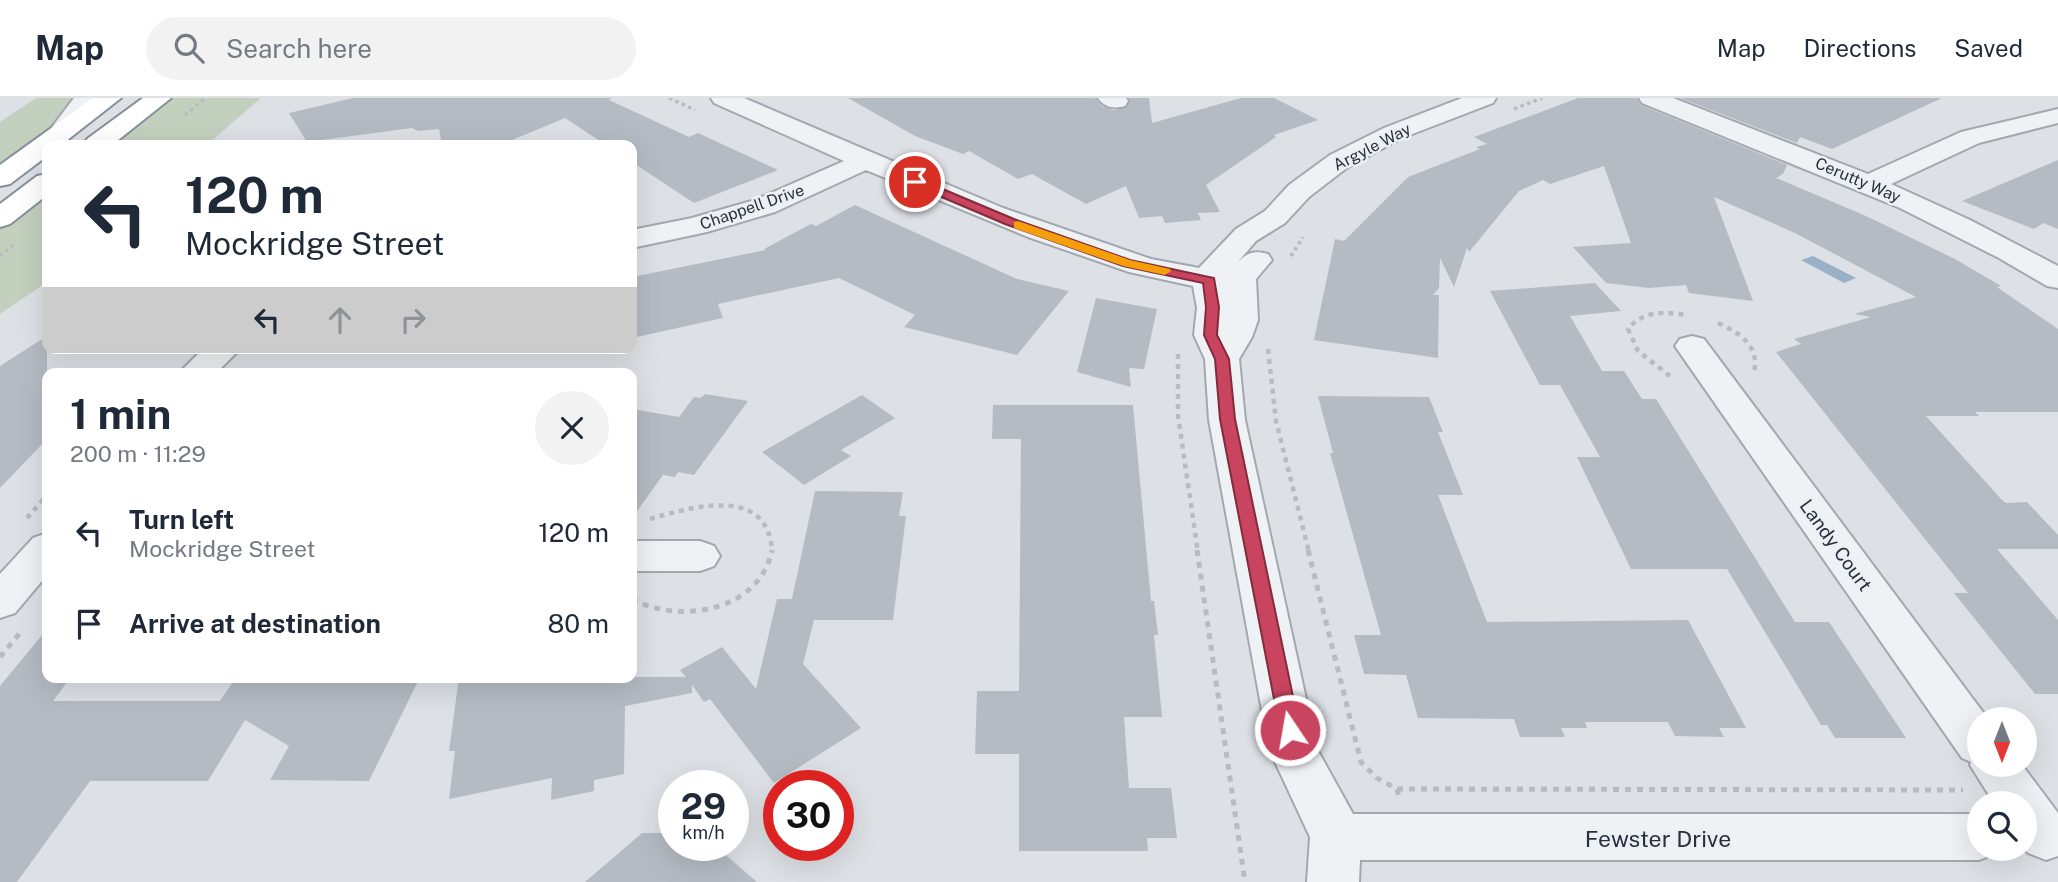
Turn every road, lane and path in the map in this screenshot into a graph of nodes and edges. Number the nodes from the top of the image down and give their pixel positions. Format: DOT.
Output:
graph roads {
  1 [pos="87,98"];
  2 [pos="109,98"];
  3 [pos="159,98"];
  4 [pos="1484,98"];
  5 [pos="1542,98"];
  6 [pos="1651,98"];
  7 [pos="739,100"];
  8 [pos="1508,111"];
  9 [pos="2058,116"];
  10 [pos="59,135"];
  11 [pos="52,140"];
  12 [pos="103,140"];
  13 [pos="42,147"];
  14 [pos="867,160"];
  15 [pos="0,178"];
  16 [pos="1871,183"];
  17 [pos="42,186"];
  18 [pos="0,218"];
  19 [pos="1304,234"];
  20 [pos="637,238"];
  21 [pos="1288,265"];
  22 [pos="1223,274"];
  23 [pos="2058,279"];
  24 [pos="1268,340"];
  25 [pos="1692,346"];
  26 [pos="218,354"];
  27 [pos="1200,354"];
  28 [pos="202,368"];
  29 [pos="637,556"];
  30 [pos="700,556"];
  31 [pos="42,557"];
  32 [pos="0,602"];
  33 [pos="1967,727"];
  34 [pos="1397,789"];
  35 [pos="1967,797"];
  36 [pos="1967,798"];
  37 [pos="1399,799"];
  38 [pos="1335,860"];
  39 [pos="1245,882"];
  1 -- 10 [label="street"];
  2 -- 10 [label="highway"];
  3 -- 12 [label="highway"];
  4 -- 22 [label="street, Argyle Way"];
  5 -- 8 [label="path"];
  6 -- 16 [label="street, Cerutty Way"];
  7 -- 14 [label="street"];
  9 -- 16 [label="street"];
  10 -- 11 [label="highway"];
  13 -- 15 [label="highway"];
  14 -- 20 [label="street, Chappell Drive"];
  14 -- 22 [label="street"];
  16 -- 23 [label="street, Cerutty Way"];
  17 -- 18 [label="highway"];
  19 -- 21 [label="path"];
  22 -- 27 [label="street"];
  24 -- 34 [label="path"];
  25 -- 33 [label="street, Landy Court"];
  26 -- 28 [label="street"];
  27 -- 38 [label="street"];
  27 -- 39 [label="path"];
  29 -- 30 [label="street"];
  31 -- 32 [label="street"];
  34 -- 35 [label="path"];
  34 -- 37 [label="path"];
  36 -- 38 [label="street, Fewster Drive"];
}
